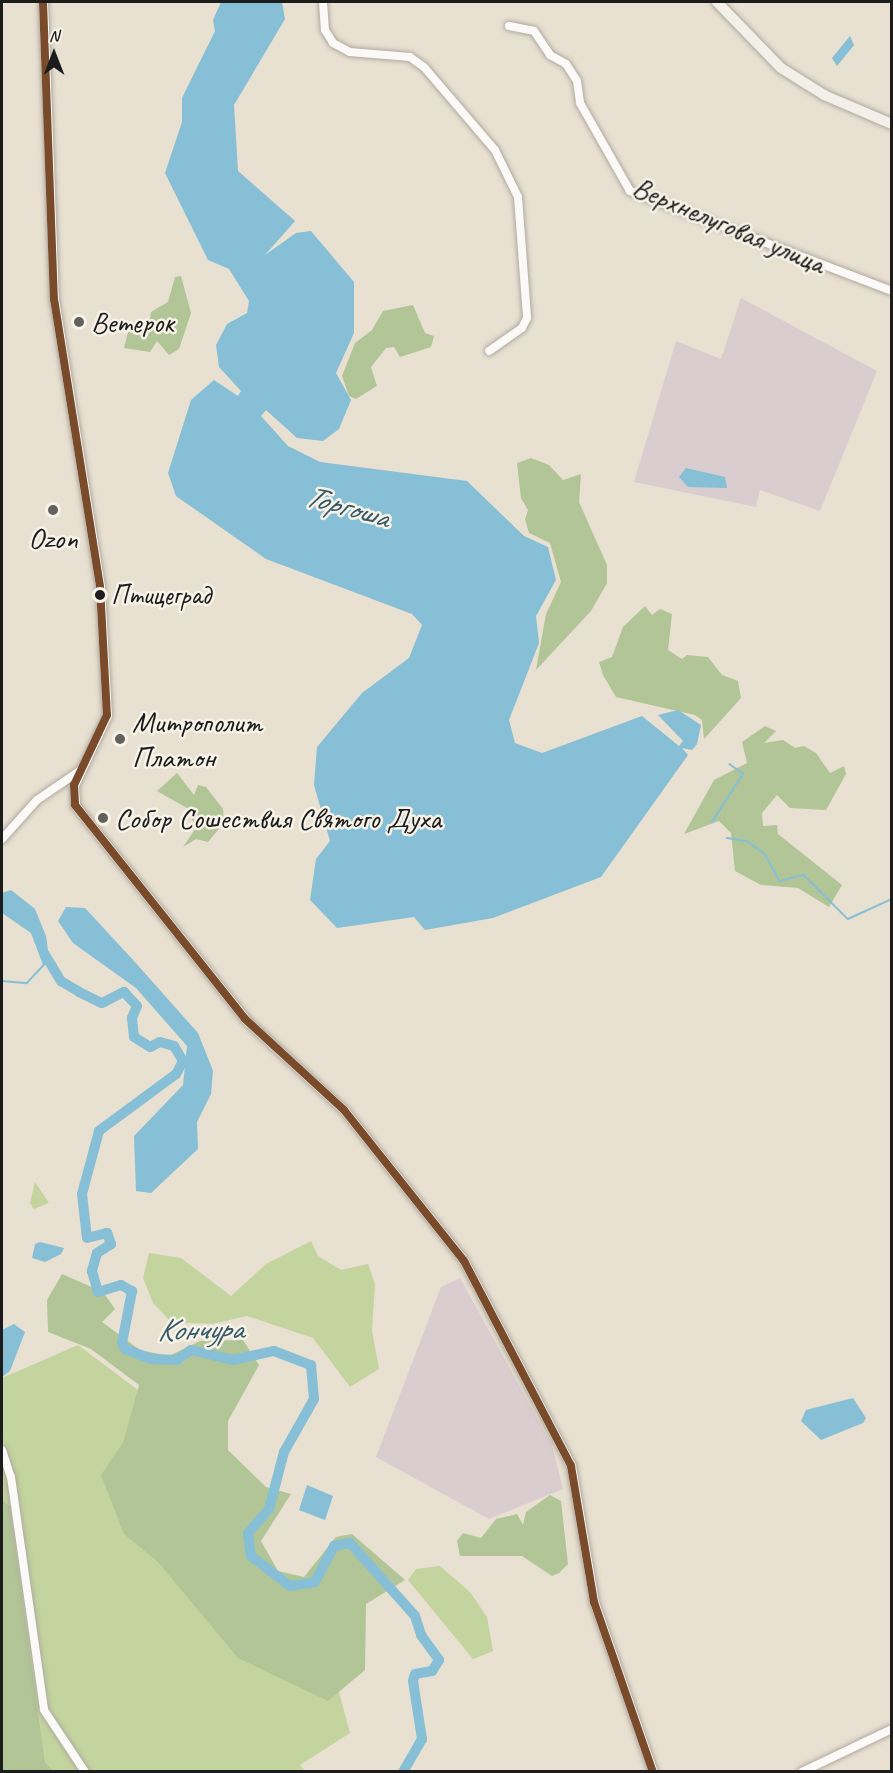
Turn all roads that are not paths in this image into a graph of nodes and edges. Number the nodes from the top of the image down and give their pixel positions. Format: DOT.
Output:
graph roads {
  1 [pos="43,2"];
  2 [pos="323,2"];
  3 [pos="717,2"];
  4 [pos="509,26"];
  5 [pos="891,124"];
  6 [pos="891,291"];
  7 [pos="489,351"];
  8 [pos="81,770"];
  9 [pos="2,839"];
  10 [pos="2,1450"];
  11 [pos="891,1729"];
  12 [pos="86,1772"];
  13 [pos="653,1772"];
  14 [pos="802,1772"];
  1 -- 8 [label="street"];
  2 -- 7 [label="street"];
  3 -- 5 [label="main road"];
  4 -- 6 [label="street, Верхнелуговая улица"];
  8 -- 9 [label="street"];
  8 -- 13 [label="street"];
  10 -- 12 [label="street"];
  11 -- 14 [label="street"];
}
